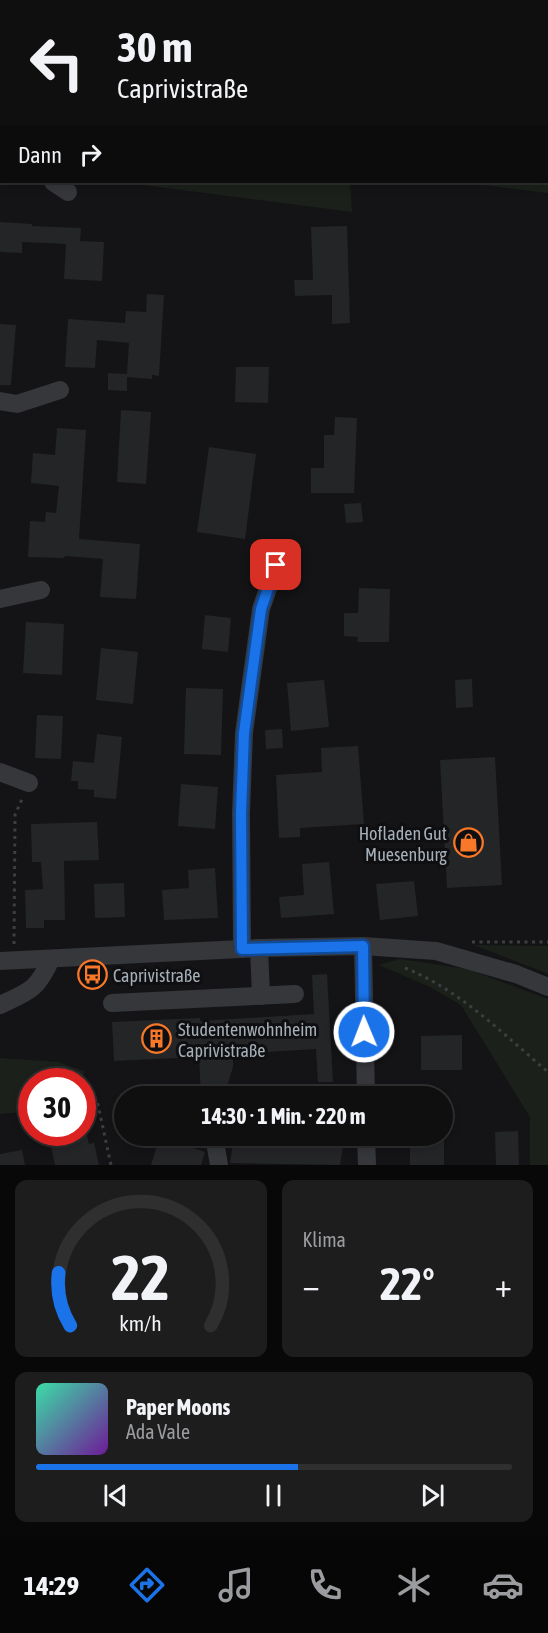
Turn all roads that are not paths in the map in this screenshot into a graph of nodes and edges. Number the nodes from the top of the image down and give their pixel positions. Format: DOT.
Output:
graph roads {
  1 [pos="54,183"];
  2 [pos="68,192"];
  3 [pos="60,390"];
  4 [pos="0,401"];
  5 [pos="276,565"];
  6 [pos="40,590"];
  7 [pos="0,599"];
  8 [pos="0,772"];
  9 [pos="29,783"];
  10 [pos="363,946"];
  11 [pos="251,949"];
  12 [pos="51,959"];
  13 [pos="7,961"];
  14 [pos="548,987"];
  15 [pos="295,994"];
  16 [pos="261,996"];
  17 [pos="112,1003"];
  18 [pos="0,1005"];
  19 [pos="366,1086"];
  20 [pos="216,1146"];
  21 [pos="366,1146"];
  22 [pos="219,1165"];
  23 [pos="367,1165"];
  1 -- 2 [label="street"];
  3 -- 4 [label="street"];
  5 -- 11 [label="street"];
  6 -- 7 [label="street"];
  8 -- 9 [label="street"];
  10 -- 11 [label="street"];
  10 -- 14 [label="street"];
  10 -- 19 [label="street"];
  11 -- 12 [label="street"];
  11 -- 16 [label="street"];
  12 -- 13 [label="street"];
  12 -- 18 [label="street"];
  15 -- 16 [label="street"];
  16 -- 17 [label="street"];
  20 -- 22 [label="street"];
  21 -- 23 [label="street"];
}
